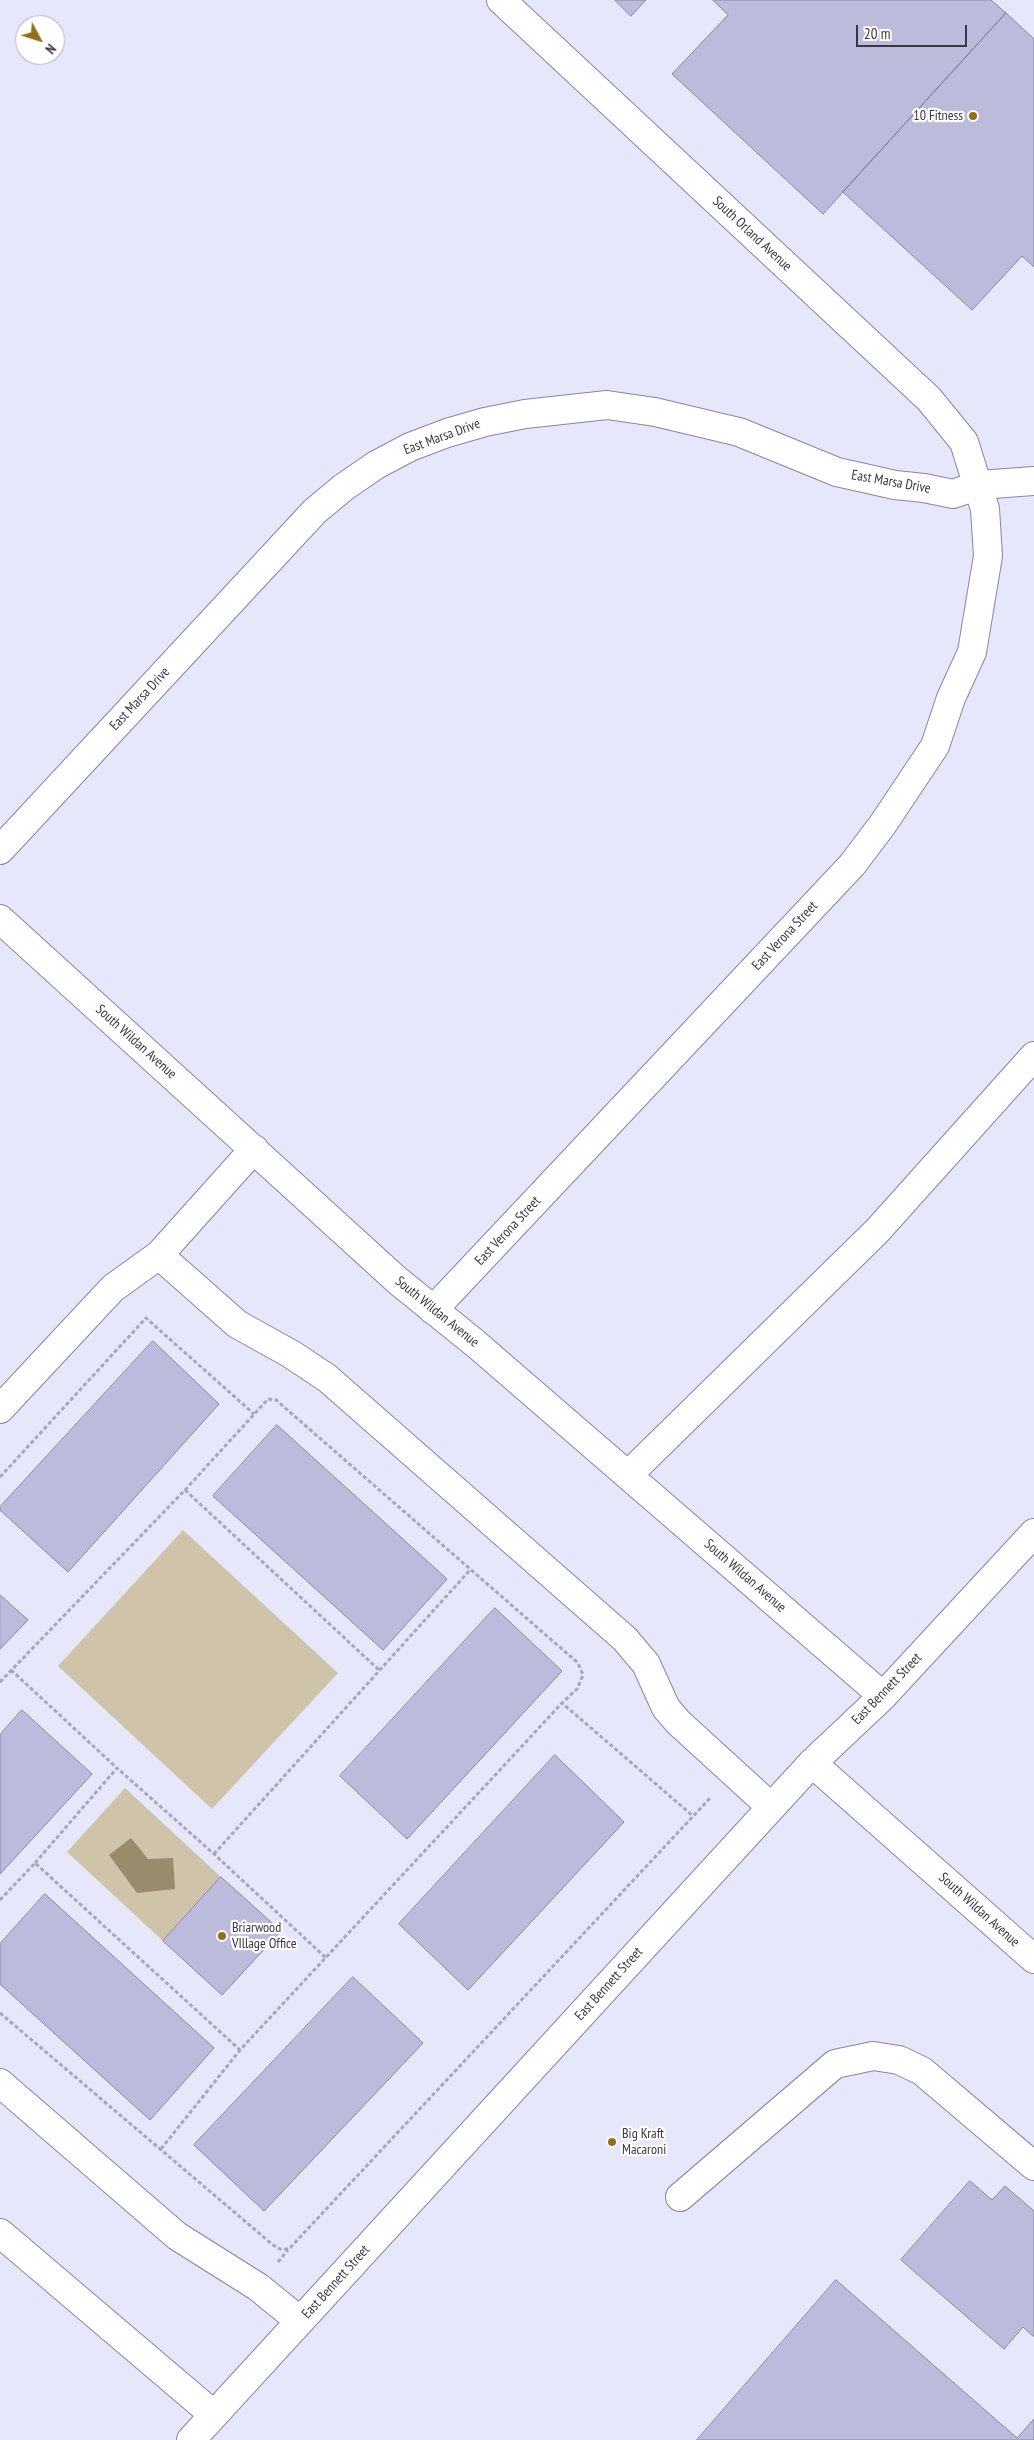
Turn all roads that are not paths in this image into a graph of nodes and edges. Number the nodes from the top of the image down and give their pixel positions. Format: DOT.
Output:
graph roads {
  1 [pos="501,0"];
  2 [pos="1034,481"];
  3 [pos="979,485"];
  4 [pos="0,850"];
  5 [pos="0,919"];
  6 [pos="1034,1056"];
  7 [pos="254,1149"];
  8 [pos="159,1255"];
  9 [pos="433,1310"];
  10 [pos="0,1409"];
  11 [pos="628,1475"];
  12 [pos="1034,1533"];
  13 [pos="883,1696"];
  14 [pos="812,1763"];
  15 [pos="771,1807"];
  16 [pos="1034,1959"];
  17 [pos="0,2083"];
  18 [pos="1034,2166"];
  19 [pos="680,2197"];
  20 [pos="0,2232"];
  21 [pos="300,2320"];
  22 [pos="214,2415"];
  23 [pos="191,2440"];
  1 -- 3 [label="street, South Orland Avenue"];
  2 -- 3 [label="street, East Marsa Drive"];
  3 -- 4 [label="street, East Marsa Drive"];
  3 -- 9 [label="street, East Verona Street"];
  5 -- 7 [label="street, South Wildan Avenue"];
  6 -- 11 [label="street"];
  7 -- 8 [label="street"];
  7 -- 9 [label="street, South Wildan Avenue"];
  8 -- 10 [label="street"];
  8 -- 15 [label="street"];
  9 -- 11 [label="street, South Wildan Avenue"];
  11 -- 13 [label="street, South Wildan Avenue"];
  12 -- 13 [label="street, East Bennett Street"];
  13 -- 14 [label="street, East Bennett Street"];
  14 -- 15 [label="street, East Bennett Street"];
  14 -- 16 [label="street, South Wildan Avenue"];
  15 -- 21 [label="street, East Bennett Street"];
  17 -- 21 [label="street"];
  18 -- 19 [label="street"];
  20 -- 22 [label="street"];
  21 -- 22 [label="street, East Bennett Street"];
  22 -- 23 [label="street, East Bennett Street"];
}
